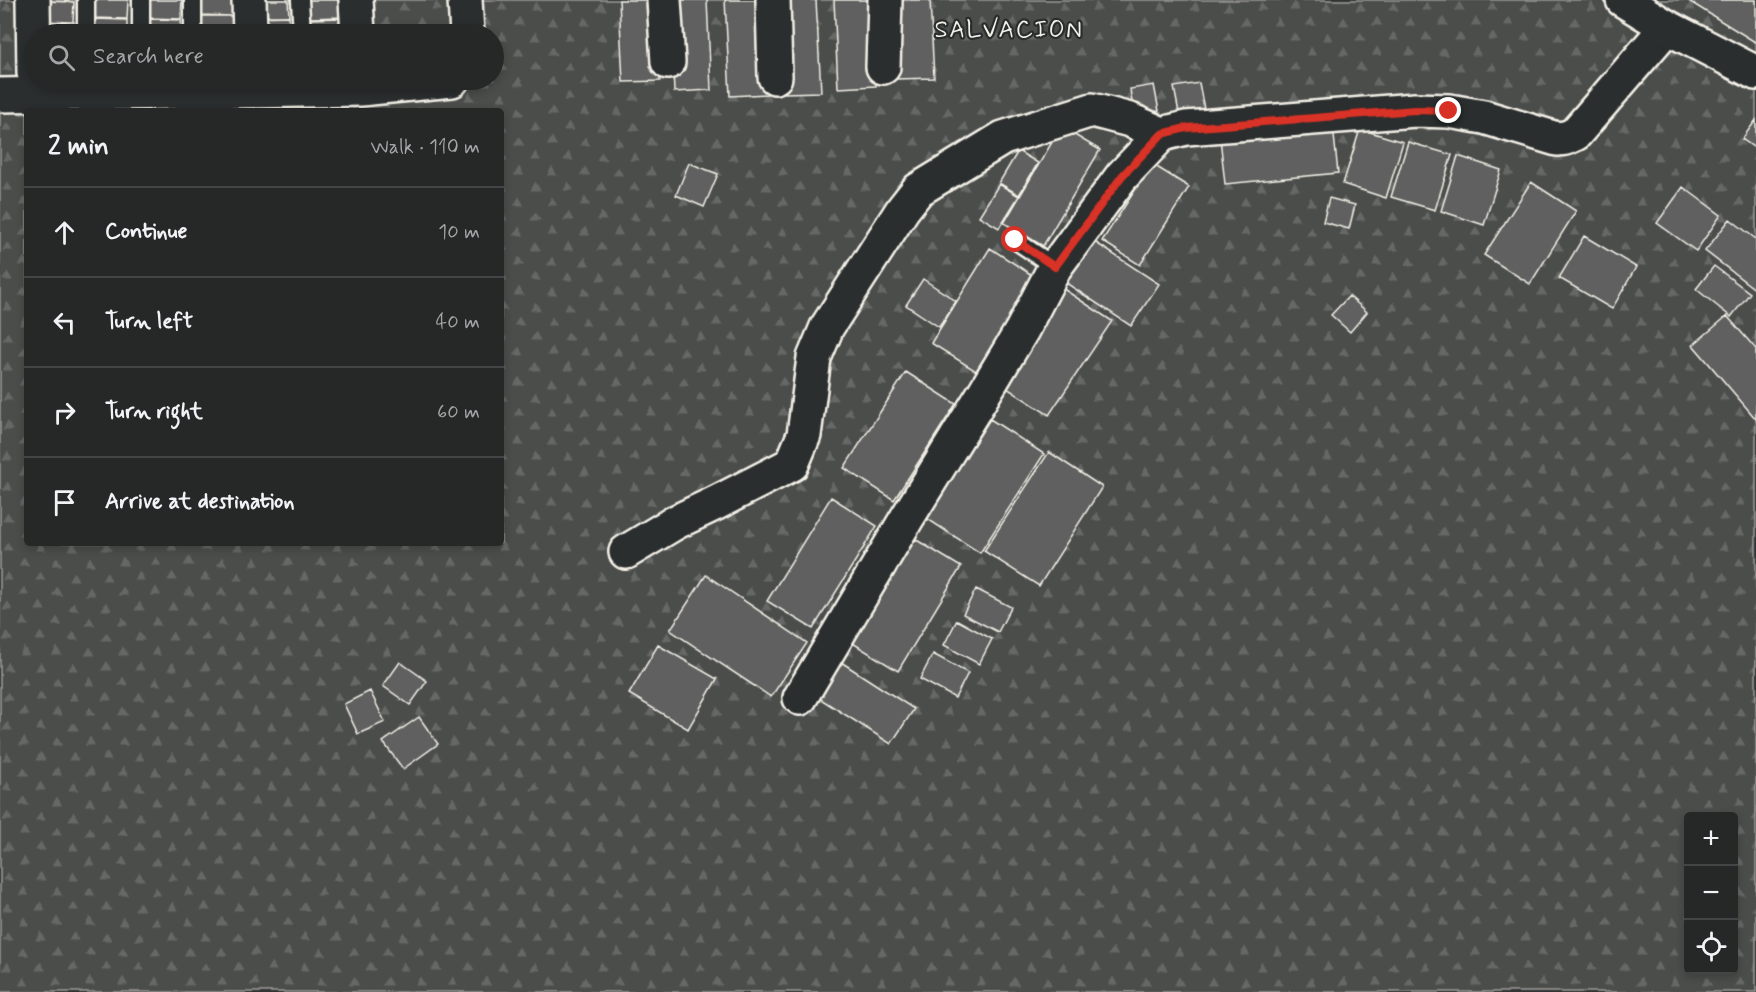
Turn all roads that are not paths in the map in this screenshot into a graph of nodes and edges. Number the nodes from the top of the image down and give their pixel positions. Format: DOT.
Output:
graph roads {
  1 [pos="33,0"];
  2 [pos="86,0"];
  3 [pos="141,0"];
  4 [pos="193,0"];
  5 [pos="249,0"];
  6 [pos="300,0"];
  7 [pos="356,0"];
  8 [pos="465,0"];
  9 [pos="664,0"];
  10 [pos="773,0"];
  11 [pos="885,0"];
  12 [pos="1623,0"];
  13 [pos="34,24"];
  14 [pos="86,24"];
  15 [pos="141,24"];
  16 [pos="194,24"];
  17 [pos="250,24"];
  18 [pos="301,24"];
  19 [pos="357,24"];
  20 [pos="466,24"];
  21 [pos="1667,27"];
  22 [pos="668,62"];
  23 [pos="883,67"];
  24 [pos="1756,73"];
  25 [pos="775,77"];
  26 [pos="24,86"];
  27 [pos="0,95"];
  28 [pos="1162,134"];
  29 [pos="1015,240"];
  30 [pos="1055,267"];
  31 [pos="626,552"];
  32 [pos="800,698"];
  1 -- 13 [label="street"];
  2 -- 14 [label="lane"];
  3 -- 15 [label="lane"];
  4 -- 16 [label="lane"];
  5 -- 17 [label="street"];
  6 -- 18 [label="lane"];
  7 -- 19 [label="street"];
  8 -- 20 [label="street"];
  9 -- 22 [label="street"];
  10 -- 25 [label="street"];
  11 -- 23 [label="street"];
  12 -- 21 [label="street"];
  21 -- 24 [label="street"];
  21 -- 28 [label="street"];
  26 -- 27 [label="street"];
  28 -- 30 [label="street"];
  28 -- 31 [label="street"];
  29 -- 30 [label="lane"];
  30 -- 32 [label="street"];
}
